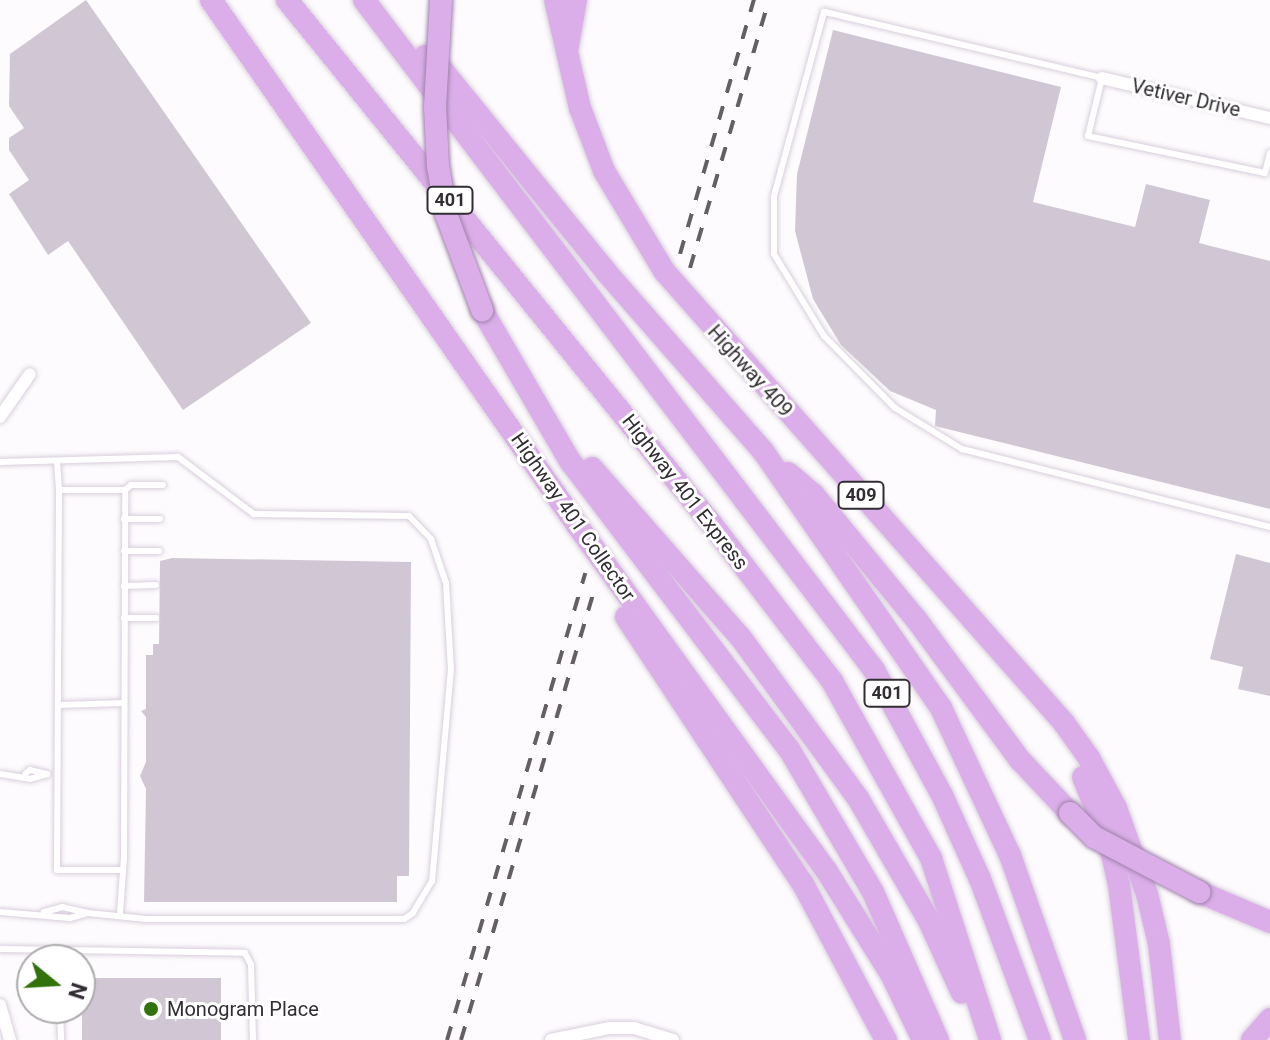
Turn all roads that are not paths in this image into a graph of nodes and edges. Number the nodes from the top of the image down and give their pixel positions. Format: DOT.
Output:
graph roads {
  1 [pos="211,0"];
  2 [pos="287,0"];
  3 [pos="364,0"];
  4 [pos="441,0"];
  5 [pos="555,0"];
  6 [pos="576,0"];
  7 [pos="380,21"];
  8 [pos="566,56"];
  9 [pos="1102,78"];
  10 [pos="1270,118"];
  11 [pos="1270,153"];
  12 [pos="30,374"];
  13 [pos="0,417"];
  14 [pos="562,440"];
  15 [pos="763,451"];
  16 [pos="57,461"];
  17 [pos="0,462"];
  18 [pos="163,485"];
  19 [pos="59,490"];
  20 [pos="125,490"];
  21 [pos="124,519"];
  22 [pos="160,519"];
  23 [pos="1270,527"];
  24 [pos="124,551"];
  25 [pos="159,551"];
  26 [pos="605,565"];
  27 [pos="156,585"];
  28 [pos="124,586"];
  29 [pos="124,618"];
  30 [pos="156,618"];
  31 [pos="1033,690"];
  32 [pos="124,703"];
  33 [pos="58,705"];
  34 [pos="0,774"];
  35 [pos="57,774"];
  36 [pos="123,870"];
  37 [pos="0,912"];
  38 [pos="120,913"];
  39 [pos="1270,922"];
  40 [pos="96,950"];
  41 [pos="0,1005"];
  42 [pos="1270,1019"];
  43 [pos="10,1040"];
  44 [pos="253,1040"];
  45 [pos="551,1040"];
  46 [pos="673,1040"];
  47 [pos="886,1040"];
  48 [pos="923,1040"];
  49 [pos="938,1040"];
  50 [pos="984,1040"];
  51 [pos="990,1040"];
  52 [pos="1040,1040"];
  53 [pos="1075,1040"];
  54 [pos="1139,1040"];
  55 [pos="1170,1040"];
  56 [pos="1252,1040"];
  1 -- 26 [label="highway, Highway 401 Collector"];
  2 -- 51 [label="highway, Highway 401 Express / 401"];
  3 -- 7 [label="highway, 401"];
  4 -- 14 [label="highway, bridge"];
  5 -- 8 [label="highway, Highway 409 / 409"];
  6 -- 8 [label="highway"];
  7 -- 15 [label="highway, 401"];
  7 -- 52 [label="highway, 401"];
  8 -- 31 [label="highway, Highway 409 / 409"];
  9 -- 10 [label="street, Vetiver Drive"];
  9 -- 11 [label="lane"];
  9 -- 23 [label="lane"];
  12 -- 13 [label="street"];
  14 -- 49 [label="highway"];
  14 -- 50 [label="highway"];
  15 -- 39 [label="highway, bridge"];
  15 -- 53 [label="highway, 401"];
  16 -- 17 [label="lane"];
  16 -- 19 [label="lane"];
  16 -- 38 [label="lane"];
  18 -- 20 [label="lane"];
  19 -- 20 [label="lane"];
  19 -- 33 [label="lane"];
  20 -- 21 [label="lane"];
  21 -- 22 [label="lane"];
  21 -- 24 [label="lane"];
  24 -- 25 [label="lane"];
  24 -- 28 [label="lane"];
  26 -- 47 [label="highway"];
  26 -- 48 [label="highway, Highway 401 Collector"];
  27 -- 28 [label="lane"];
  28 -- 29 [label="lane"];
  29 -- 30 [label="lane"];
  29 -- 32 [label="lane"];
  31 -- 54 [label="highway"];
  31 -- 55 [label="highway"];
  32 -- 33 [label="lane"];
  32 -- 36 [label="lane"];
  33 -- 35 [label="lane"];
  34 -- 35 [label="lane"];
  35 -- 36 [label="lane"];
  36 -- 38 [label="lane"];
  37 -- 38 [label="lane"];
  40 -- 44 [label="lane"];
  41 -- 43 [label="street"];
  42 -- 56 [label="highway"];
  45 -- 46 [label="street"];
}
